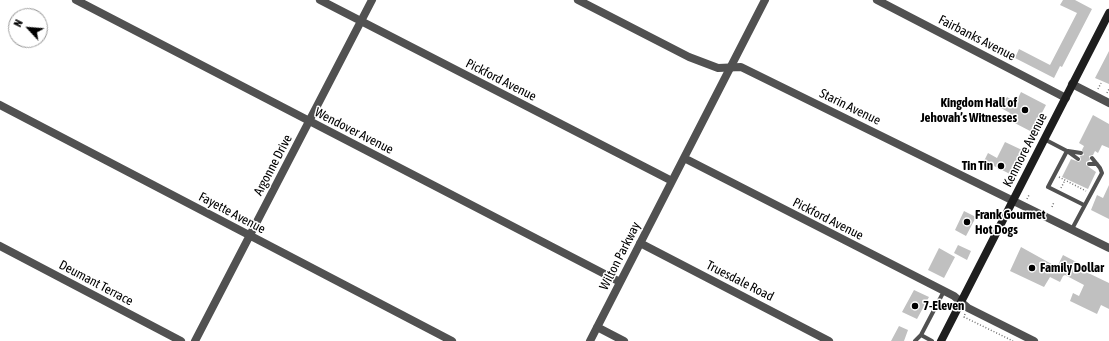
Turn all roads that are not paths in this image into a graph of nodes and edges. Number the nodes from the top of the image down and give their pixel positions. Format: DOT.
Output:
graph roads {
  1 [pos="76,0"];
  2 [pos="320,0"];
  3 [pos="372,0"];
  4 [pos="578,0"];
  5 [pos="765,0"];
  6 [pos="877,0"];
  7 [pos="1109,13"];
  8 [pos="361,21"];
  9 [pos="731,67"];
  10 [pos="1072,84"];
  11 [pos="1066,98"];
  12 [pos="1109,103"];
  13 [pos="0,105"];
  14 [pos="309,122"];
  15 [pos="1044,139"];
  16 [pos="1067,150"];
  17 [pos="1081,153"];
  18 [pos="684,158"];
  19 [pos="1092,158"];
  20 [pos="1078,159"];
  21 [pos="1089,164"];
  22 [pos="1097,164"];
  23 [pos="672,182"];
  24 [pos="1013,200"];
  25 [pos="1084,204"];
  26 [pos="1072,229"];
  27 [pos="250,236"];
  28 [pos="640,243"];
  29 [pos="0,246"];
  30 [pos="1109,248"];
  31 [pos="620,282"];
  32 [pos="944,291"];
  33 [pos="961,302"];
  34 [pos="597,327"];
  35 [pos="921,335"];
  36 [pos="181,341"];
  37 [pos="195,341"];
  38 [pos="452,341"];
  39 [pos="590,341"];
  40 [pos="624,341"];
  41 [pos="829,341"];
  42 [pos="915,341"];
  43 [pos="932,341"];
  44 [pos="941,341"];
  45 [pos="1034,341"];
  1 -- 14 [label="street, Wendover Avenue"];
  2 -- 8 [label="street, Pickford Avenue"];
  3 -- 8 [label="street, Argonne Drive"];
  4 -- 9 [label="street, Starin Avenue"];
  5 -- 9 [label="street"];
  6 -- 11 [label="street, Fairbanks Avenue"];
  7 -- 10 [label="main road, Kenmore Avenue"];
  8 -- 14 [label="street, Argonne Drive"];
  8 -- 23 [label="street, Pickford Avenue"];
  9 -- 18 [label="street"];
  9 -- 24 [label="street, Starin Avenue"];
  10 -- 11 [label="main road, Kenmore Avenue"];
  10 -- 12 [label="street"];
  11 -- 15 [label="main road, Kenmore Avenue"];
  13 -- 27 [label="street, Fayette Avenue"];
  14 -- 27 [label="street, Argonne Drive"];
  14 -- 31 [label="street, Wendover Avenue"];
  15 -- 16 [label="lane"];
  15 -- 24 [label="main road, Kenmore Avenue"];
  16 -- 17 [label="lane"];
  16 -- 20 [label="lane"];
  16 -- 25 [label="lane"];
  18 -- 23 [label="street, Wilton Parkway"];
  18 -- 32 [label="street, Pickford Avenue"];
  19 -- 22 [label="lane"];
  21 -- 22 [label="lane"];
  22 -- 25 [label="lane"];
  23 -- 28 [label="street, Wilton Parkway"];
  24 -- 26 [label="street, Starin Avenue"];
  24 -- 33 [label="main road, Kenmore Avenue"];
  25 -- 26 [label="lane"];
  26 -- 30 [label="street, Starin Avenue"];
  27 -- 37 [label="street, Argonne Drive"];
  27 -- 38 [label="street, Fayette Avenue"];
  28 -- 31 [label="street, Wilton Parkway"];
  28 -- 41 [label="street, Truesdale Road"];
  29 -- 36 [label="street, Deumant Terrace"];
  31 -- 34 [label="street, Wilton Parkway"];
  32 -- 33 [label="street, Pickford Avenue"];
  32 -- 35 [label="lane"];
  33 -- 44 [label="main road, Kenmore Avenue"];
  33 -- 45 [label="street, Pickford Avenue"];
  34 -- 39 [label="street, Wilton Parkway"];
  34 -- 40 [label="street"];
  35 -- 42 [label="lane"];
  35 -- 43 [label="lane"];
}
